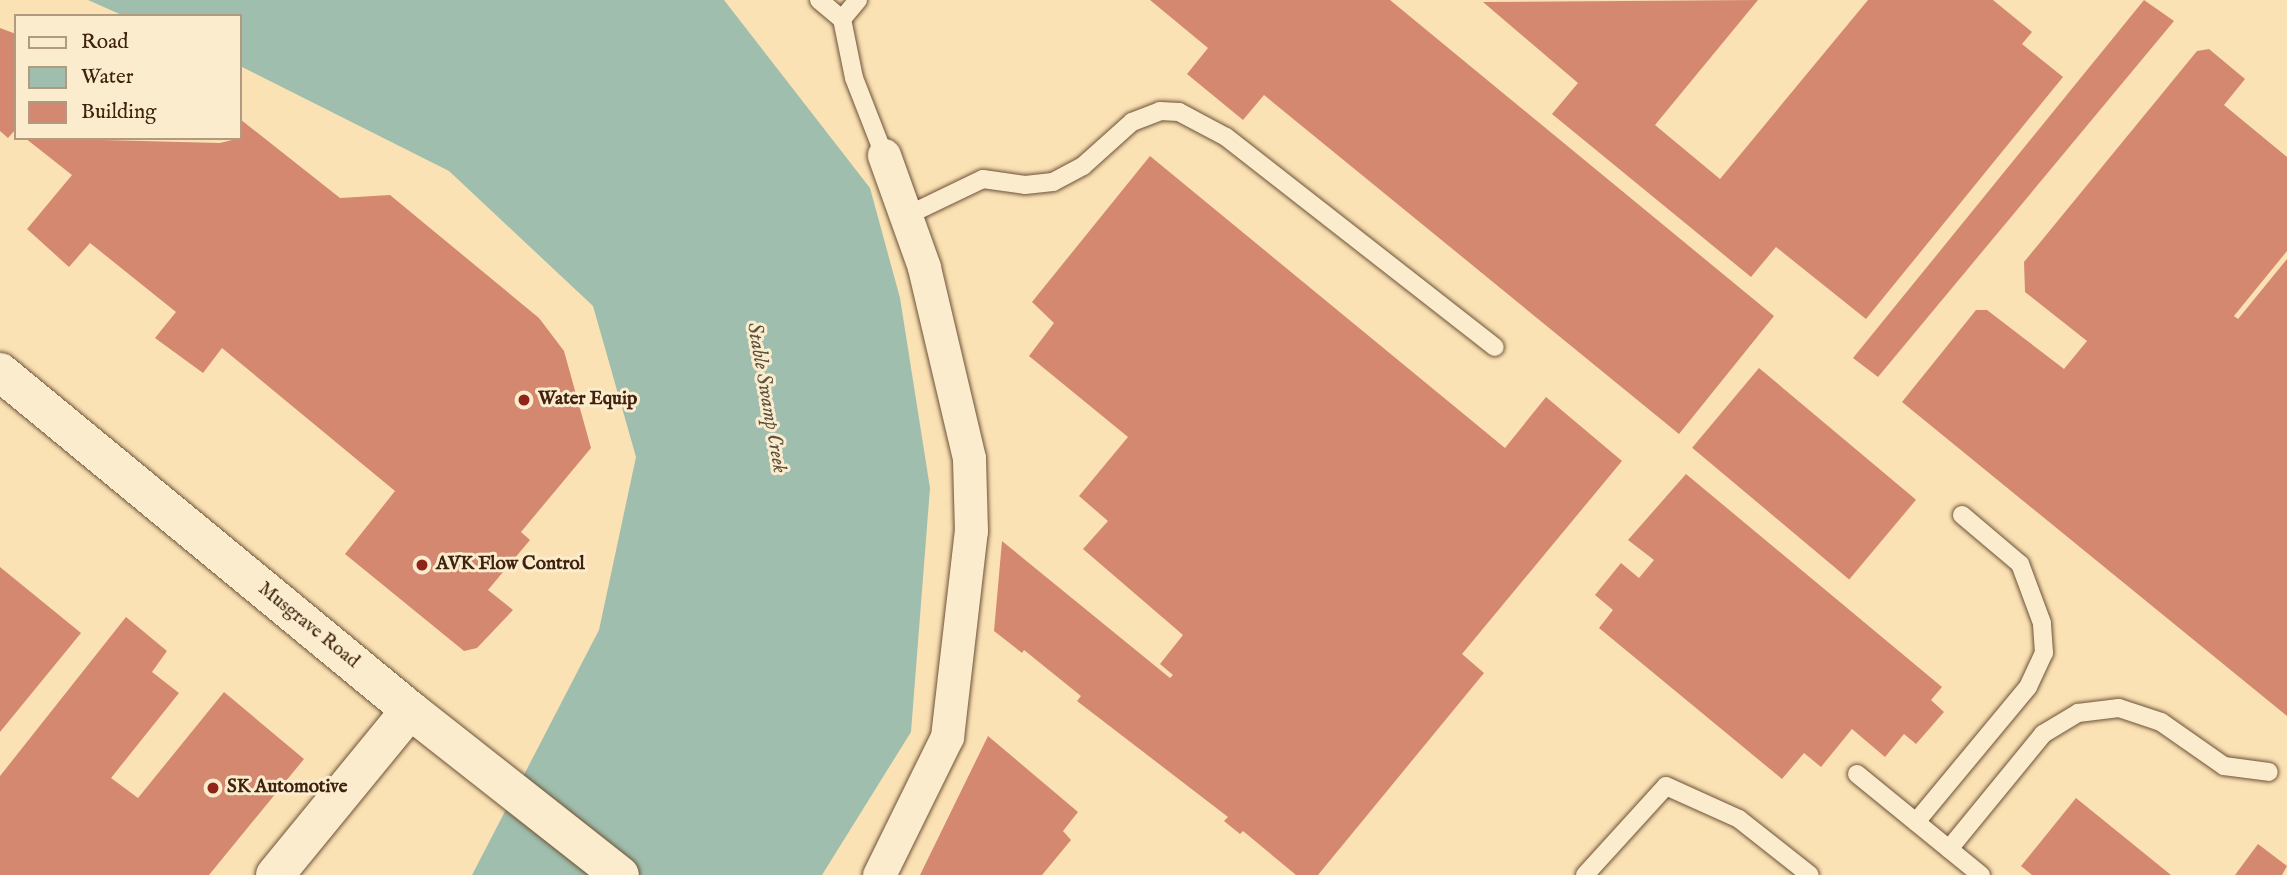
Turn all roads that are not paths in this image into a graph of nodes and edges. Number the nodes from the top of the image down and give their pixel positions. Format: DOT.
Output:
graph roads {
  1 [pos="819,0"];
  2 [pos="858,0"];
  3 [pos="842,19"];
  4 [pos="884,155"];
  5 [pos="906,216"];
  6 [pos="1495,347"];
  7 [pos="0,373"];
  8 [pos="1962,514"];
  9 [pos="410,710"];
  10 [pos="2269,772"];
  11 [pos="1857,774"];
  12 [pos="1916,822"];
  13 [pos="1949,849"];
  14 [pos="1594,872"];
  15 [pos="275,875"];
  16 [pos="620,875"];
  17 [pos="879,875"];
  18 [pos="1810,875"];
  19 [pos="1981,875"];
  1 -- 3 [label="lane"];
  2 -- 3 [label="lane"];
  3 -- 4 [label="lane"];
  4 -- 5 [label="street"];
  5 -- 6 [label="lane"];
  5 -- 17 [label="street"];
  7 -- 9 [label="street, Musgrave Road"];
  8 -- 12 [label="lane"];
  9 -- 15 [label="street"];
  9 -- 16 [label="street, Musgrave Road"];
  10 -- 13 [label="lane"];
  11 -- 12 [label="lane"];
  12 -- 13 [label="lane"];
  13 -- 19 [label="lane"];
  14 -- 18 [label="lane"];
}
